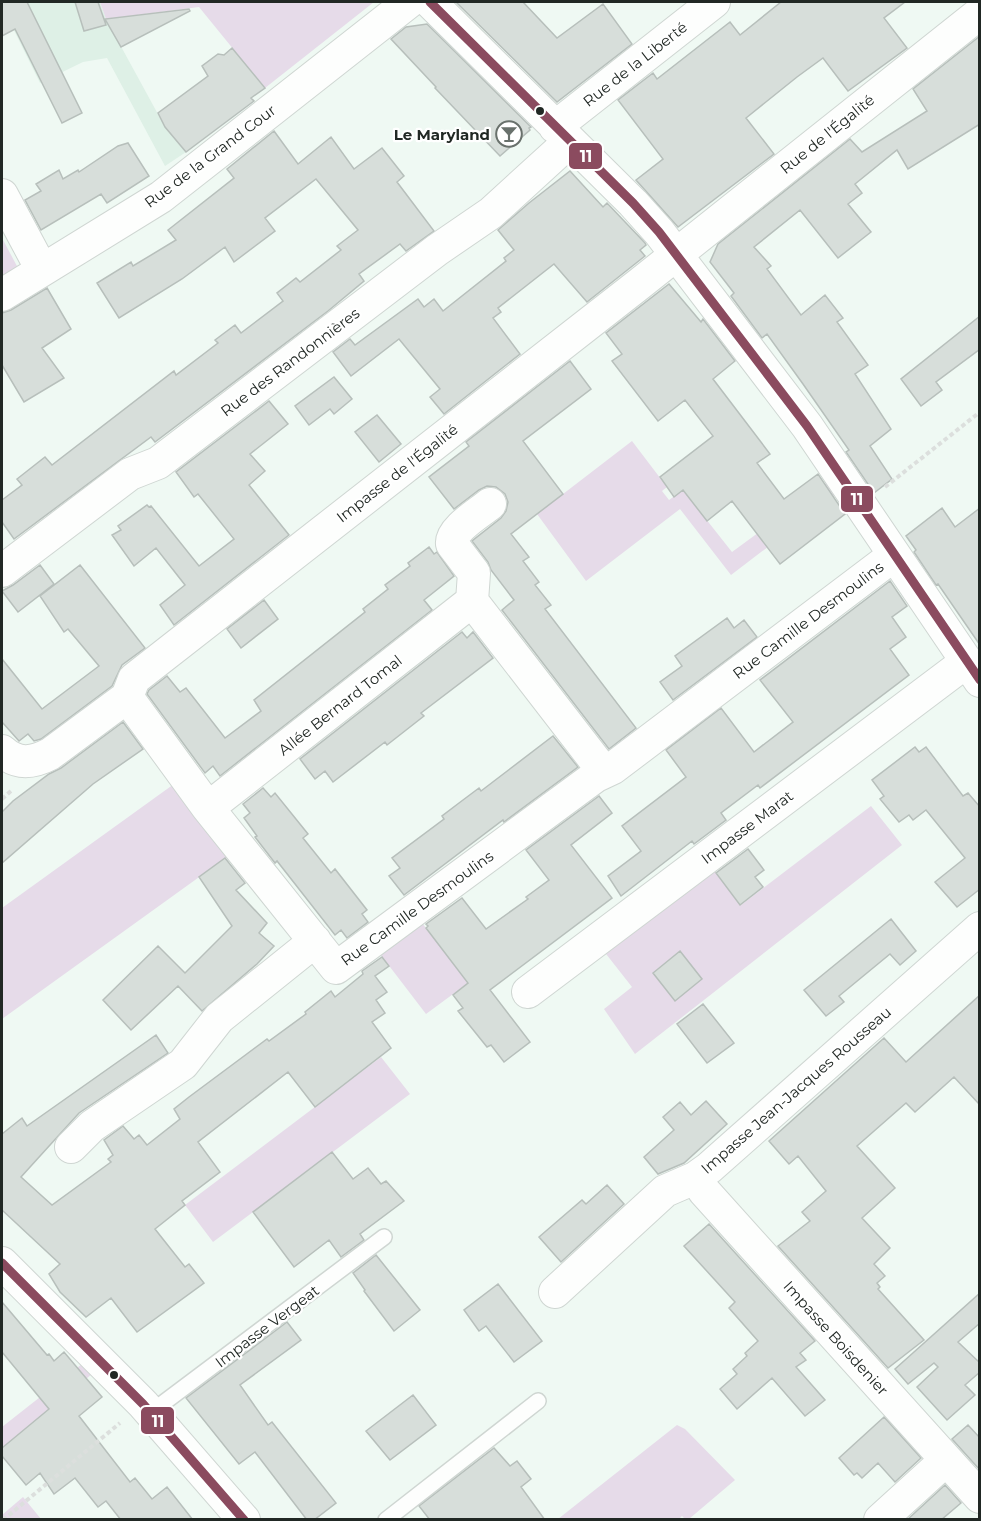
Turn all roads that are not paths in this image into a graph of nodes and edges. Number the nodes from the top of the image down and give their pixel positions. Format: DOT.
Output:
graph roads {
  1 [pos="409,2"];
  2 [pos="430,2"];
  3 [pos="714,2"];
  4 [pos="980,13"];
  5 [pos="563,134"];
  6 [pos="2,195"];
  7 [pos="676,255"];
  8 [pos="42,270"];
  9 [pos="2,295"];
  10 [pos="490,504"];
  11 [pos="893,556"];
  12 [pos="2,572"];
  13 [pos="472,601"];
  14 [pos="973,671"];
  15 [pos="127,697"];
  16 [pos="2,751"];
  17 [pos="604,772"];
  18 [pos="208,808"];
  19 [pos="980,928"];
  20 [pos="315,941"];
  21 [pos="528,992"];
  22 [pos="70,1146"];
  23 [pos="695,1178"];
  24 [pos="384,1237"];
  25 [pos="2,1263"];
  26 [pos="555,1292"];
  27 [pos="538,1401"];
  28 [pos="146,1409"];
  29 [pos="946,1460"];
  30 [pos="980,1497"];
  31 [pos="244,1520"];
  32 [pos="386,1520"];
  33 [pos="880,1520"];
  1 -- 8 [label="street, Rue de la Grand Cour"];
  2 -- 5 [label="street"];
  3 -- 5 [label="street, Rue de la Liberté"];
  4 -- 7 [label="street, Rue de l'Égalité"];
  5 -- 7 [label="street"];
  5 -- 12 [label="street, Rue des Randonnières"];
  6 -- 8 [label="street"];
  7 -- 11 [label="street"];
  7 -- 15 [label="street, Impasse de l'Égalité"];
  8 -- 9 [label="street, Rue de la Grand Cour"];
  10 -- 13 [label="street"];
  11 -- 14 [label="street"];
  11 -- 17 [label="street, Rue Camille Desmoulins"];
  13 -- 17 [label="street"];
  13 -- 18 [label="street, Allée Bernard Tomal"];
  14 -- 21 [label="street, Impasse Marat"];
  15 -- 16 [label="street"];
  15 -- 18 [label="street, Rue Camille Desmoulins"];
  17 -- 20 [label="street, Rue Camille Desmoulins"];
  18 -- 20 [label="street, Rue Camille Desmoulins"];
  19 -- 23 [label="street, Impasse Jean-Jacques Rousseau"];
  20 -- 22 [label="street"];
  23 -- 26 [label="street, Impasse Jean-Jacques Rousseau"];
  23 -- 29 [label="street, Impasse Boisdenier"];
  24 -- 28 [label="lane, Impasse Vergeat"];
  25 -- 28 [label="street"];
  27 -- 32 [label="lane"];
  28 -- 31 [label="street"];
  29 -- 30 [label="street, Impasse Boisdenier"];
  29 -- 33 [label="street"];
}
